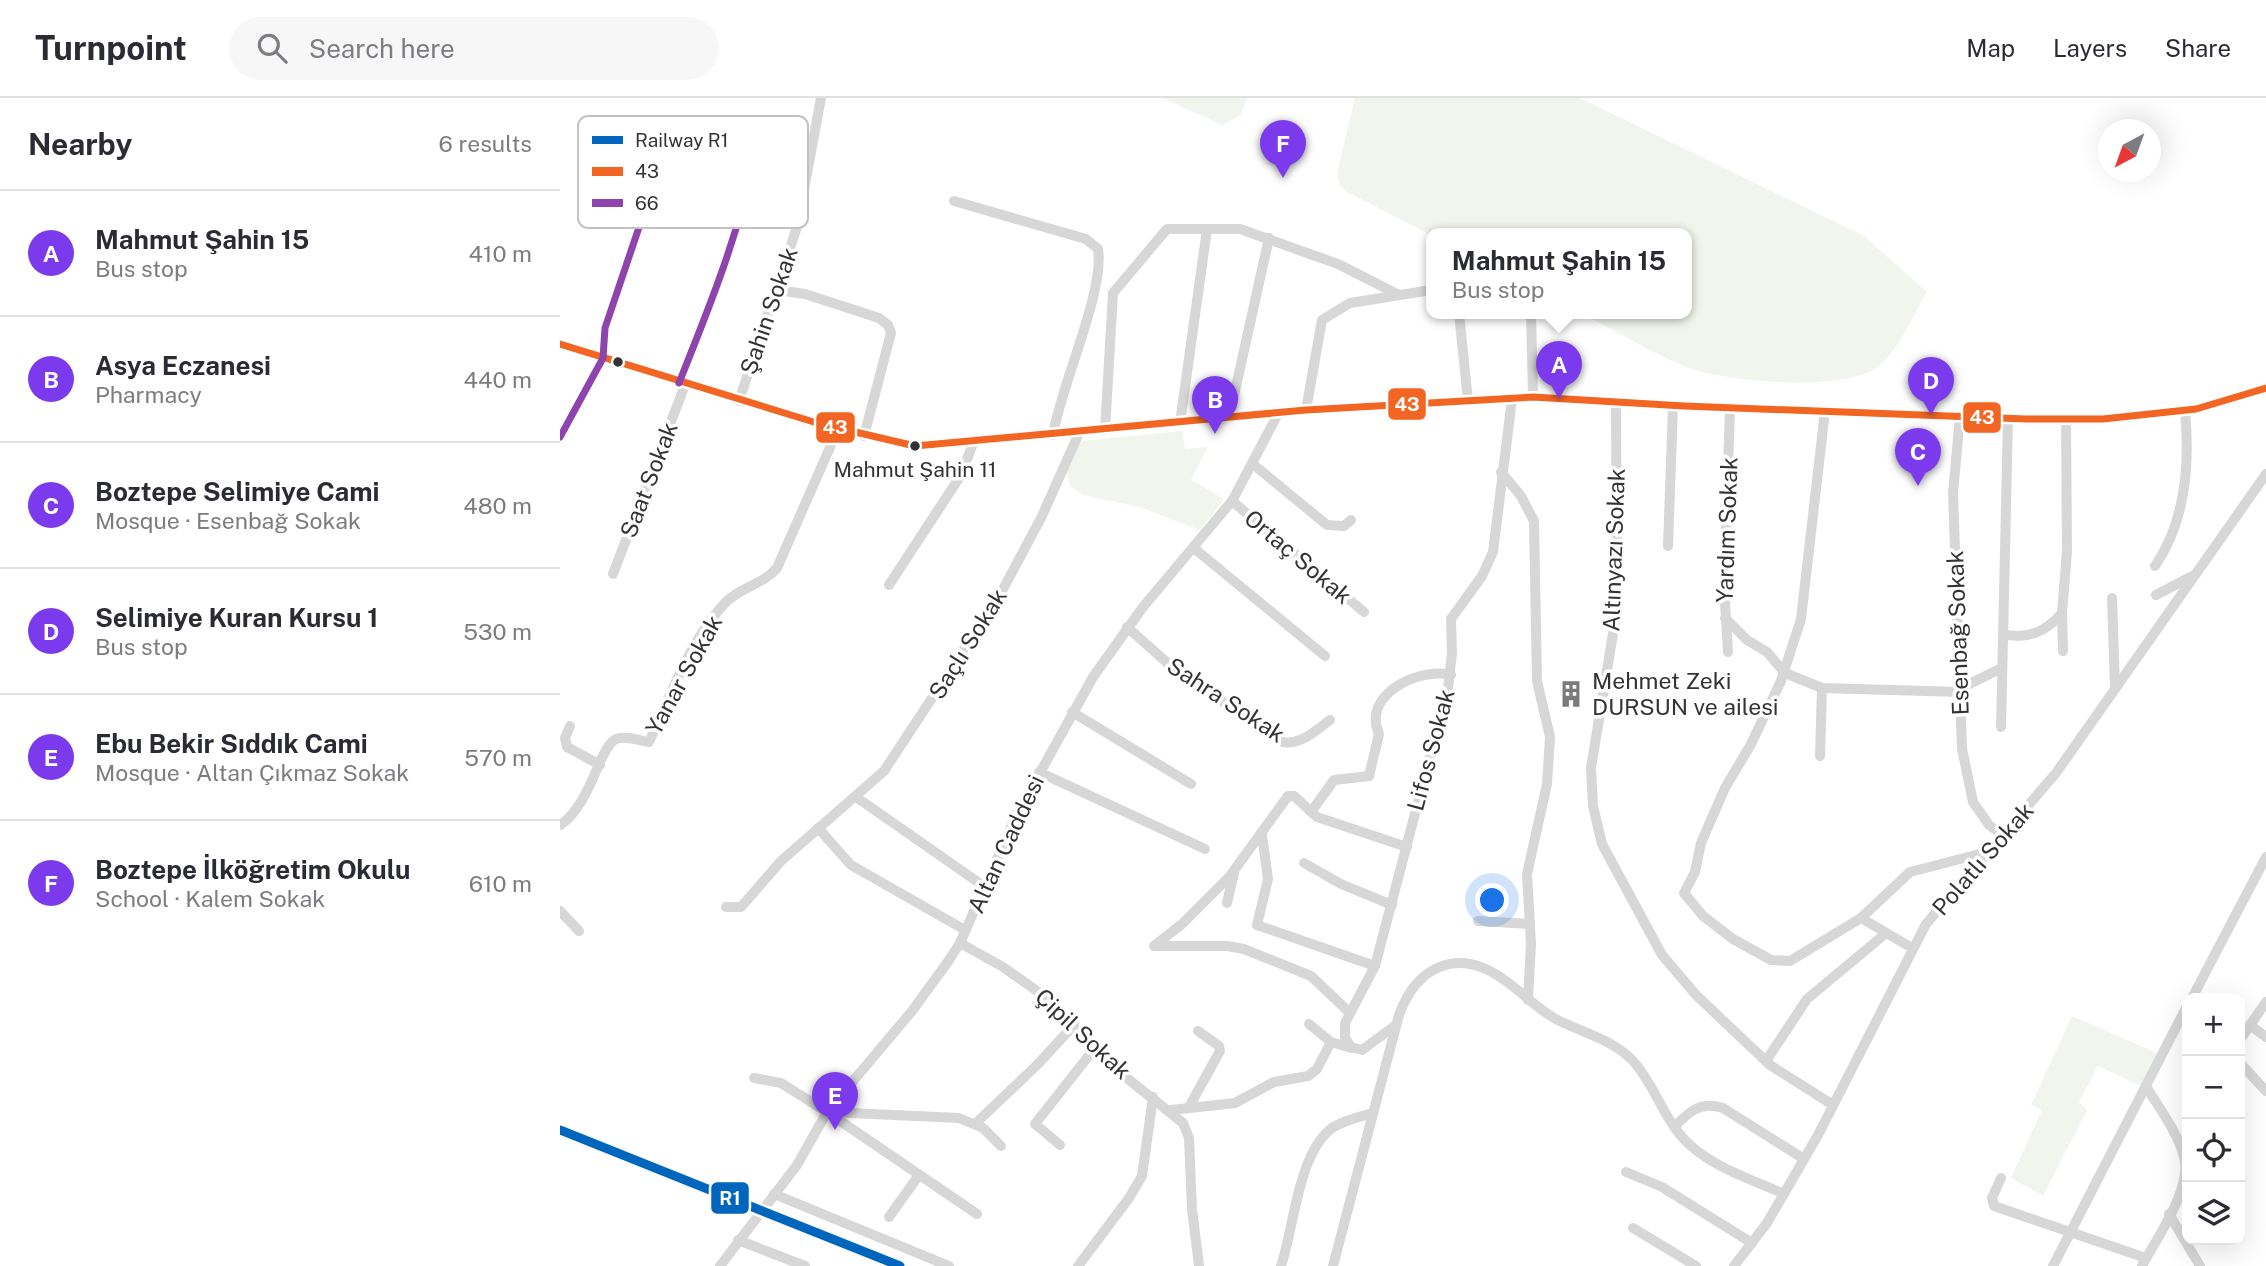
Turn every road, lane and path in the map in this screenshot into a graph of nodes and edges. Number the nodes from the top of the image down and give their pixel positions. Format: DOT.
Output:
graph roads {
  1 [pos="821,98"];
  2 [pos="808,168"];
  3 [pos="954,201"];
  4 [pos="639,228"];
  5 [pos="736,228"];
  6 [pos="797,228"];
  7 [pos="1207,229"];
  8 [pos="1269,238"];
  9 [pos="778,290"];
  10 [pos="1426,291"];
  11 [pos="1399,295"];
  12 [pos="1460,319"];
  13 [pos="1531,319"];
  14 [pos="560,344"];
  15 [pos="603,358"];
  16 [pos="682,384"];
  17 [pos="2266,388"];
  18 [pos="1533,397"];
  19 [pos="1512,399"];
  20 [pos="739,401"];
  21 [pos="1468,401"];
  22 [pos="1616,402"];
  23 [pos="1673,406"];
  24 [pos="1730,408"];
  25 [pos="1306,410"];
  26 [pos="1825,411"];
  27 [pos="2185,411"];
  28 [pos="1279,412"];
  29 [pos="1960,416"];
  30 [pos="1229,418"];
  31 [pos="2008,418"];
  32 [pos="2066,420"];
  33 [pos="1180,423"];
  34 [pos="838,429"];
  35 [pos="1105,430"];
  36 [pos="1079,433"];
  37 [pos="1053,435"];
  38 [pos="864,436"];
  39 [pos="560,438"];
  40 [pos="974,441"];
  41 [pos="1254,465"];
  42 [pos="1501,472"];
  43 [pos="2266,474"];
  44 [pos="1232,501"];
  45 [pos="1351,520"];
  46 [pos="1668,547"];
  47 [pos="1195,549"];
  48 [pos="2155,566"];
  49 [pos="2197,573"];
  50 [pos="612,574"];
  51 [pos="889,585"];
  52 [pos="2156,595"];
  53 [pos="2112,598"];
  54 [pos="1364,612"];
  55 [pos="2062,613"];
  56 [pos="1725,618"];
  57 [pos="1127,627"];
  58 [pos="2003,634"];
  59 [pos="2063,651"];
  60 [pos="1728,652"];
  61 [pos="1325,656"];
  62 [pos="2002,668"];
  63 [pos="1785,673"];
  64 [pos="1451,675"];
  65 [pos="1822,688"];
  66 [pos="2115,689"];
  67 [pos="1961,690"];
  68 [pos="1072,712"];
  69 [pos="1330,720"];
  70 [pos="570,726"];
  71 [pos="2000,727"];
  72 [pos="1820,756"];
  73 [pos="600,765"];
  74 [pos="1040,772"];
  75 [pos="1191,785"];
  76 [pos="856,797"];
  77 [pos="1311,812"];
  78 [pos="560,825"];
  79 [pos="818,828"];
  80 [pos="1262,835"];
  81 [pos="2004,836"];
  82 [pos="1407,847"];
  83 [pos="1205,849"];
  84 [pos="1991,851"];
  85 [pos="2266,857"];
  86 [pos="1304,863"];
  87 [pos="1234,871"];
  88 [pos="985,887"];
  89 [pos="1227,903"];
  90 [pos="1392,905"];
  91 [pos="726,907"];
  92 [pos="560,911"];
  93 [pos="1861,918"];
  94 [pos="1478,921"];
  95 [pos="1530,924"];
  96 [pos="965,930"];
  97 [pos="579,931"];
  98 [pos="1885,934"];
  99 [pos="960,943"];
  100 [pos="1912,947"];
  101 [pos="1375,965"];
  102 [pos="2195,993"];
  103 [pos="1528,1000"];
  104 [pos="2266,1002"];
  105 [pos="1350,1013"];
  106 [pos="2182,1016"];
  107 [pos="1309,1024"];
  108 [pos="1396,1024"];
  109 [pos="1073,1025"];
  110 [pos="2250,1025"];
  111 [pos="1198,1031"];
  112 [pos="2245,1032"];
  113 [pos="2266,1037"];
  114 [pos="1331,1042"];
  115 [pos="1094,1049"];
  116 [pos="1354,1049"];
  117 [pos="1766,1061"];
  118 [pos="2245,1068"];
  119 [pos="754,1078"];
  120 [pos="2146,1086"];
  121 [pos="2266,1091"];
  122 [pos="1153,1097"];
  123 [pos="1833,1105"];
  124 [pos="1189,1107"];
  125 [pos="1171,1110"];
  126 [pos="827,1112"];
  127 [pos="1373,1113"];
  128 [pos="975,1124"];
  129 [pos="1674,1127"];
  130 [pos="1060,1145"];
  131 [pos="1001,1146"];
  132 [pos="1804,1159"];
  133 [pos="1626,1172"];
  134 [pos="919,1175"];
  135 [pos="2001,1178"];
  136 [pos="774,1194"];
  137 [pos="1784,1194"];
  138 [pos="977,1214"];
  139 [pos="2169,1214"];
  140 [pos="889,1217"];
  141 [pos="1633,1228"];
  142 [pos="2070,1232"];
  143 [pos="738,1240"];
  144 [pos="1752,1242"];
  145 [pos="2144,1262"];
  146 [pos="1082,1264"];
  147 [pos="720,1266"];
  148 [pos="805,1266"];
  149 [pos="949,1266"];
  150 [pos="1199,1266"];
  151 [pos="1281,1266"];
  152 [pos="1333,1266"];
  153 [pos="1696,1266"];
  154 [pos="1734,1266"];
  155 [pos="2053,1266"];
  156 [pos="2200,1266"];
  1 -- 2 [label="street, Şahin Sokak"];
  3 -- 37 [label="street"];
  4 -- 15 [label="street, Saat Sokak"];
  5 -- 16 [label="street, Saat Sokak"];
  6 -- 9 [label="street, Şahin Sokak"];
  7 -- 8 [label="street"];
  7 -- 33 [label="street"];
  7 -- 35 [label="street"];
  8 -- 11 [label="street"];
  8 -- 30 [label="street"];
  9 -- 20 [label="street, Şahin Sokak"];
  9 -- 38 [label="street"];
  10 -- 11 [label="street"];
  11 -- 25 [label="street"];
  12 -- 21 [label="street"];
  13 -- 18 [label="street"];
  14 -- 15 [label="street"];
  15 -- 16 [label="street"];
  15 -- 39 [label="street"];
  16 -- 20 [label="street"];
  16 -- 50 [label="street, Saat Sokak"];
  17 -- 27 [label="street"];
  18 -- 19 [label="street"];
  18 -- 22 [label="street"];
  19 -- 21 [label="street"];
  19 -- 42 [label="street, Lifos Sokak"];
  20 -- 34 [label="street"];
  21 -- 25 [label="street"];
  22 -- 23 [label="street"];
  22 -- 117 [label="street, Altınyazı Sokak"];
  23 -- 24 [label="street"];
  23 -- 46 [label="street"];
  24 -- 26 [label="street"];
  24 -- 56 [label="street, Yardım Sokak"];
  25 -- 28 [label="street"];
  26 -- 29 [label="street"];
  26 -- 63 [label="street"];
  27 -- 32 [label="street"];
  27 -- 48 [label="street"];
  28 -- 30 [label="street"];
  28 -- 41 [label="street, Altan Caddesi"];
  29 -- 31 [label="street"];
  29 -- 67 [label="street, Esenbağ Sokak"];
  30 -- 33 [label="street"];
  31 -- 32 [label="street"];
  31 -- 58 [label="street"];
  32 -- 55 [label="street"];
  33 -- 35 [label="street"];
  34 -- 38 [label="street"];
  34 -- 73 [label="street, Yanar Sokak"];
  35 -- 36 [label="street"];
  36 -- 37 [label="street"];
  36 -- 76 [label="street, Saçlı Sokak"];
  37 -- 40 [label="street"];
  38 -- 40 [label="street"];
  40 -- 51 [label="street"];
  41 -- 44 [label="street, Altan Caddesi"];
  41 -- 45 [label="street"];
  42 -- 64 [label="street, Lifos Sokak"];
  42 -- 95 [label="street"];
  43 -- 49 [label="street, Polatlı Sokak"];
  44 -- 47 [label="street, Altan Caddesi"];
  44 -- 54 [label="street, Ortaç Sokak"];
  47 -- 57 [label="street, Altan Caddesi"];
  47 -- 61 [label="street"];
  49 -- 52 [label="street"];
  49 -- 66 [label="street, Polatlı Sokak"];
  53 -- 66 [label="street"];
  55 -- 58 [label="street"];
  55 -- 59 [label="street"];
  56 -- 60 [label="street, Yardım Sokak"];
  56 -- 63 [label="street"];
  57 -- 68 [label="street, Altan Caddesi"];
  57 -- 69 [label="street, Sahra Sokak"];
  58 -- 62 [label="street"];
  62 -- 67 [label="street"];
  62 -- 71 [label="street"];
  63 -- 65 [label="street"];
  63 -- 93 [label="street"];
  64 -- 77 [label="street"];
  64 -- 82 [label="street, Lifos Sokak"];
  65 -- 67 [label="street"];
  65 -- 72 [label="street"];
  66 -- 81 [label="street, Polatlı Sokak"];
  67 -- 81 [label="street, Esenbağ Sokak"];
  68 -- 74 [label="street, Altan Caddesi"];
  68 -- 75 [label="street"];
  70 -- 73 [label="street"];
  73 -- 78 [label="street, Yanar Sokak"];
  74 -- 83 [label="street"];
  74 -- 88 [label="street, Altan Caddesi"];
  76 -- 79 [label="street, Saçlı Sokak"];
  76 -- 88 [label="street"];
  77 -- 80 [label="street"];
  77 -- 82 [label="street"];
  79 -- 91 [label="street, Saçlı Sokak"];
  79 -- 96 [label="street"];
  80 -- 87 [label="street"];
  80 -- 101 [label="street"];
  81 -- 84 [label="street, Polatlı Sokak"];
  82 -- 90 [label="street, Lifos Sokak"];
  84 -- 93 [label="street"];
  84 -- 100 [label="street, Polatlı Sokak"];
  85 -- 102 [label="street"];
  86 -- 90 [label="street"];
  87 -- 89 [label="street"];
  87 -- 105 [label="street"];
  88 -- 96 [label="street, Altan Caddesi"];
  90 -- 101 [label="street, Lifos Sokak"];
  92 -- 97 [label="street"];
  93 -- 98 [label="street"];
  94 -- 95 [label="street"];
  95 -- 103 [label="street"];
  96 -- 99 [label="street, Altan Caddesi"];
  98 -- 100 [label="street"];
  98 -- 117 [label="street"];
  99 -- 109 [label="street, Çipil Sokak"];
  99 -- 126 [label="street, Altan Caddesi"];
  100 -- 123 [label="street, Polatlı Sokak"];
  101 -- 105 [label="street, Lifos Sokak"];
  103 -- 108 [label="street"];
  103 -- 129 [label="street"];
  104 -- 110 [label="street"];
  105 -- 116 [label="street, Lifos Sokak"];
  106 -- 120 [label="street"];
  107 -- 114 [label="street"];
  108 -- 116 [label="street"];
  108 -- 127 [label="street"];
  109 -- 115 [label="street, Çipil Sokak"];
  109 -- 128 [label="street"];
  110 -- 112 [label="street"];
  110 -- 113 [label="street"];
  111 -- 124 [label="street"];
  114 -- 116 [label="street"];
  114 -- 124 [label="street"];
  115 -- 122 [label="street, Çipil Sokak"];
  115 -- 130 [label="street"];
  117 -- 123 [label="street, Altınyazı Sokak"];
  118 -- 121 [label="street"];
  119 -- 126 [label="street"];
  120 -- 139 [label="street"];
  120 -- 142 [label="street"];
  122 -- 125 [label="street, Çipil Sokak"];
  122 -- 146 [label="street"];
  123 -- 132 [label="street, Polatlı Sokak"];
  124 -- 125 [label="street"];
  125 -- 150 [label="street, Çipil Sokak"];
  126 -- 128 [label="street"];
  126 -- 134 [label="street"];
  126 -- 136 [label="street, Altan Caddesi"];
  127 -- 151 [label="street"];
  127 -- 152 [label="street"];
  128 -- 131 [label="street"];
  129 -- 132 [label="street"];
  129 -- 137 [label="street"];
  132 -- 137 [label="street, Polatlı Sokak"];
  133 -- 144 [label="street"];
  134 -- 138 [label="street"];
  134 -- 140 [label="street"];
  135 -- 142 [label="street"];
  136 -- 143 [label="street, Altan Caddesi"];
  136 -- 149 [label="street"];
  137 -- 144 [label="street, Polatlı Sokak"];
  139 -- 145 [label="street"];
  139 -- 156 [label="street"];
  141 -- 153 [label="street"];
  142 -- 145 [label="street"];
  142 -- 155 [label="street"];
  143 -- 147 [label="street, Altan Caddesi"];
  143 -- 148 [label="street"];
  144 -- 154 [label="street, Polatlı Sokak"];
}
